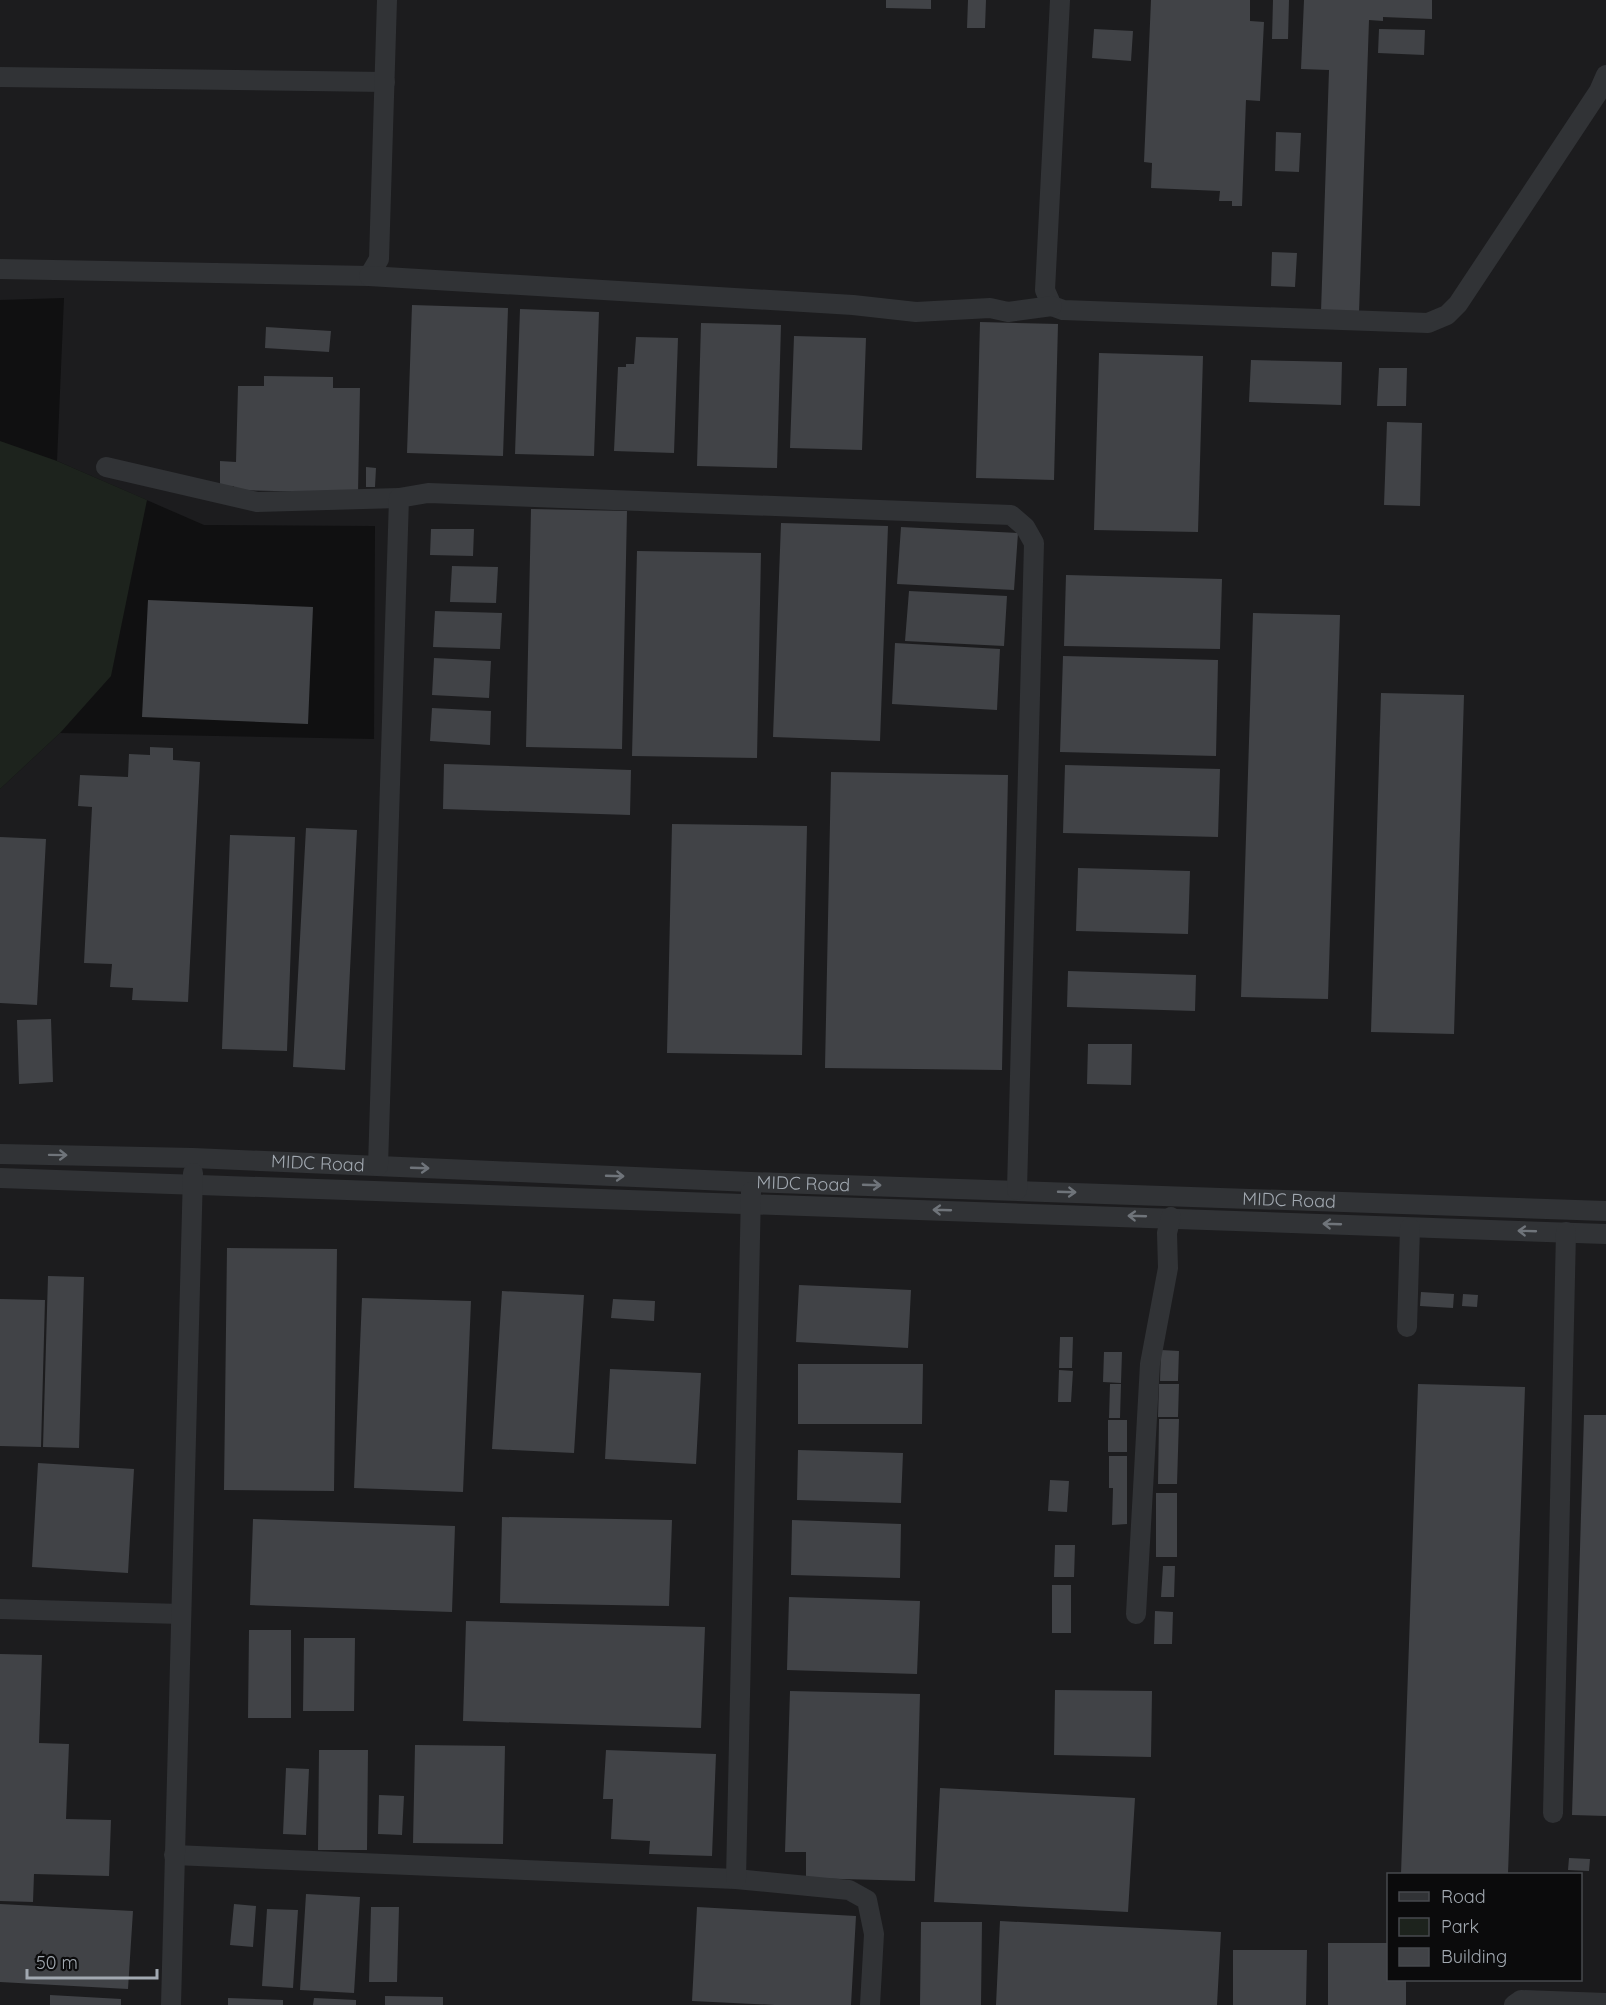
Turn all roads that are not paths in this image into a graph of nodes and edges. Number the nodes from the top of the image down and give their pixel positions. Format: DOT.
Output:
graph roads {
  1 [pos="387,0"];
  2 [pos="1060,0"];
  3 [pos="1606,75"];
  4 [pos="0,77"];
  5 [pos="385,82"];
  6 [pos="0,269"];
  7 [pos="369,276"];
  8 [pos="1052,306"];
  9 [pos="106,467"];
  10 [pos="399,498"];
  11 [pos="0,1154"];
  12 [pos="194,1158"];
  13 [pos="378,1166"];
  14 [pos="0,1178"];
  15 [pos="751,1182"];
  16 [pos="193,1184"];
  17 [pos="1017,1190"];
  18 [pos="751,1203"];
  19 [pos="1606,1211"];
  20 [pos="1171,1217"];
  21 [pos="1410,1228"];
  22 [pos="1566,1232"];
  23 [pos="1606,1234"];
  24 [pos="1407,1327"];
  25 [pos="0,1609"];
  26 [pos="181,1614"];
  27 [pos="1136,1614"];
  28 [pos="1553,1813"];
  29 [pos="174,1855"];
  30 [pos="736,1879"];
  31 [pos="1606,2003"];
  32 [pos="171,2005"];
  33 [pos="870,2005"];
  34 [pos="1514,2005"];
  1 -- 5 [label="street"];
  2 -- 8 [label="street"];
  3 -- 8 [label="street"];
  4 -- 5 [label="street"];
  5 -- 7 [label="street"];
  6 -- 7 [label="street"];
  7 -- 8 [label="street"];
  9 -- 10 [label="street"];
  10 -- 13 [label="street"];
  10 -- 17 [label="street"];
  11 -- 12 [label="street, MIDC Road, one-way"];
  12 -- 13 [label="street, MIDC Road"];
  12 -- 16 [label="street"];
  13 -- 15 [label="street, MIDC Road, one-way"];
  14 -- 16 [label="street, MIDC Road"];
  15 -- 17 [label="street, MIDC Road, one-way"];
  15 -- 18 [label="street"];
  16 -- 18 [label="street, MIDC Road"];
  16 -- 26 [label="street"];
  17 -- 19 [label="street, MIDC Road, one-way"];
  20 -- 18 [label="street, MIDC Road, one-way"];
  18 -- 30 [label="street"];
  21 -- 20 [label="street, MIDC Road, one-way"];
  20 -- 27 [label="street"];
  22 -- 21 [label="street, MIDC Road, one-way"];
  21 -- 24 [label="street"];
  22 -- 23 [label="street, MIDC Road"];
  22 -- 28 [label="street"];
  25 -- 26 [label="street"];
  26 -- 29 [label="street"];
  29 -- 30 [label="street"];
  29 -- 32 [label="street"];
  30 -- 33 [label="street"];
  31 -- 34 [label="street"];
}
